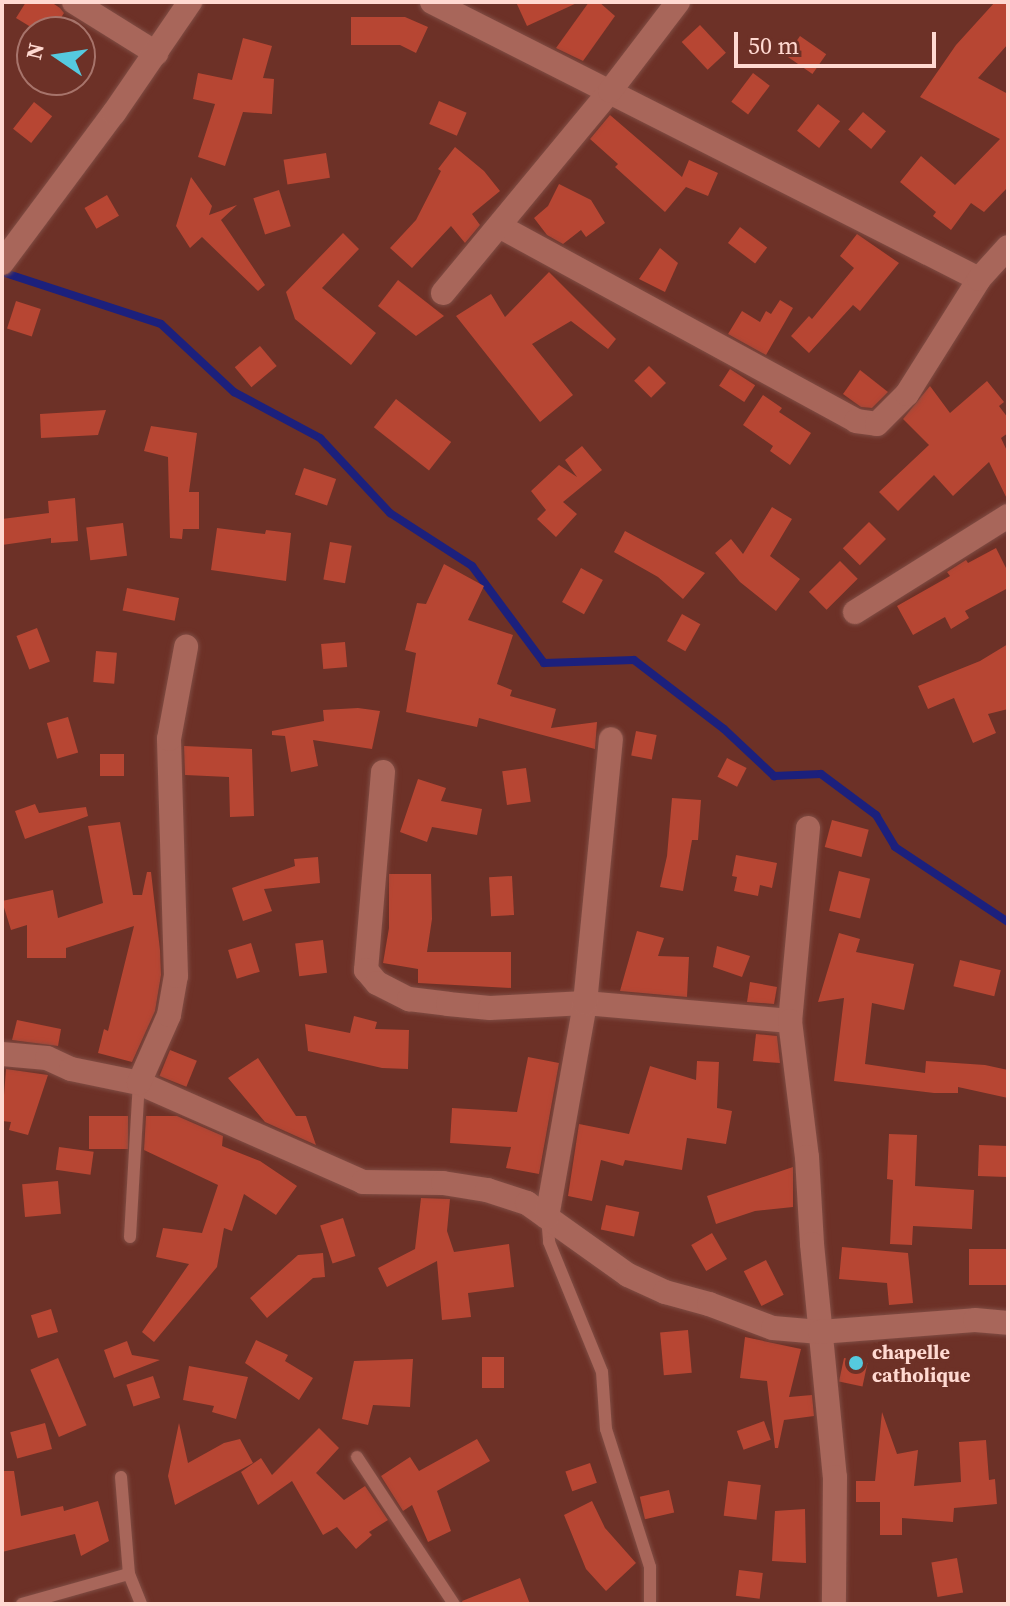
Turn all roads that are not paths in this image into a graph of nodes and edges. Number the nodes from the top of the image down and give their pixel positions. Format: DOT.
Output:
graph roads {
  1 [pos="74,2"];
  2 [pos="190,2"];
  3 [pos="432,2"];
  4 [pos="678,2"];
  5 [pos="156,53"];
  6 [pos="610,91"];
  7 [pos="499,226"];
  8 [pos="1008,247"];
  9 [pos="2,263"];
  10 [pos="979,279"];
  11 [pos="443,293"];
  12 [pos="1008,516"];
  13 [pos="855,612"];
  14 [pos="186,647"];
  15 [pos="611,739"];
  16 [pos="383,772"];
  17 [pos="808,828"];
  18 [pos="585,1003"];
  19 [pos="790,1021"];
  20 [pos="2,1054"];
  21 [pos="139,1083"];
  22 [pos="547,1217"];
  23 [pos="130,1237"];
  24 [pos="1008,1323"];
  25 [pos="820,1332"];
  26 [pos="357,1457"];
  27 [pos="121,1477"];
  28 [pos="129,1574"];
  29 [pos="22,1604"];
  30 [pos="141,1604"];
  31 [pos="454,1604"];
  32 [pos="650,1604"];
  33 [pos="834,1604"];
  1 -- 5 [label="street"];
  2 -- 5 [label="street"];
  3 -- 6 [label="street"];
  4 -- 6 [label="street"];
  5 -- 9 [label="street"];
  6 -- 7 [label="street"];
  6 -- 10 [label="street"];
  7 -- 10 [label="street"];
  7 -- 11 [label="street"];
  8 -- 10 [label="street"];
  12 -- 13 [label="street"];
  14 -- 21 [label="street"];
  15 -- 18 [label="street"];
  16 -- 18 [label="street"];
  17 -- 19 [label="street"];
  18 -- 19 [label="street"];
  18 -- 22 [label="street"];
  19 -- 25 [label="street"];
  20 -- 21 [label="street"];
  21 -- 22 [label="street"];
  21 -- 23 [label="lane"];
  22 -- 25 [label="street"];
  22 -- 32 [label="lane"];
  24 -- 25 [label="street"];
  25 -- 33 [label="street"];
  26 -- 31 [label="lane"];
  27 -- 28 [label="lane"];
  28 -- 29 [label="lane"];
  28 -- 30 [label="lane"];
}
